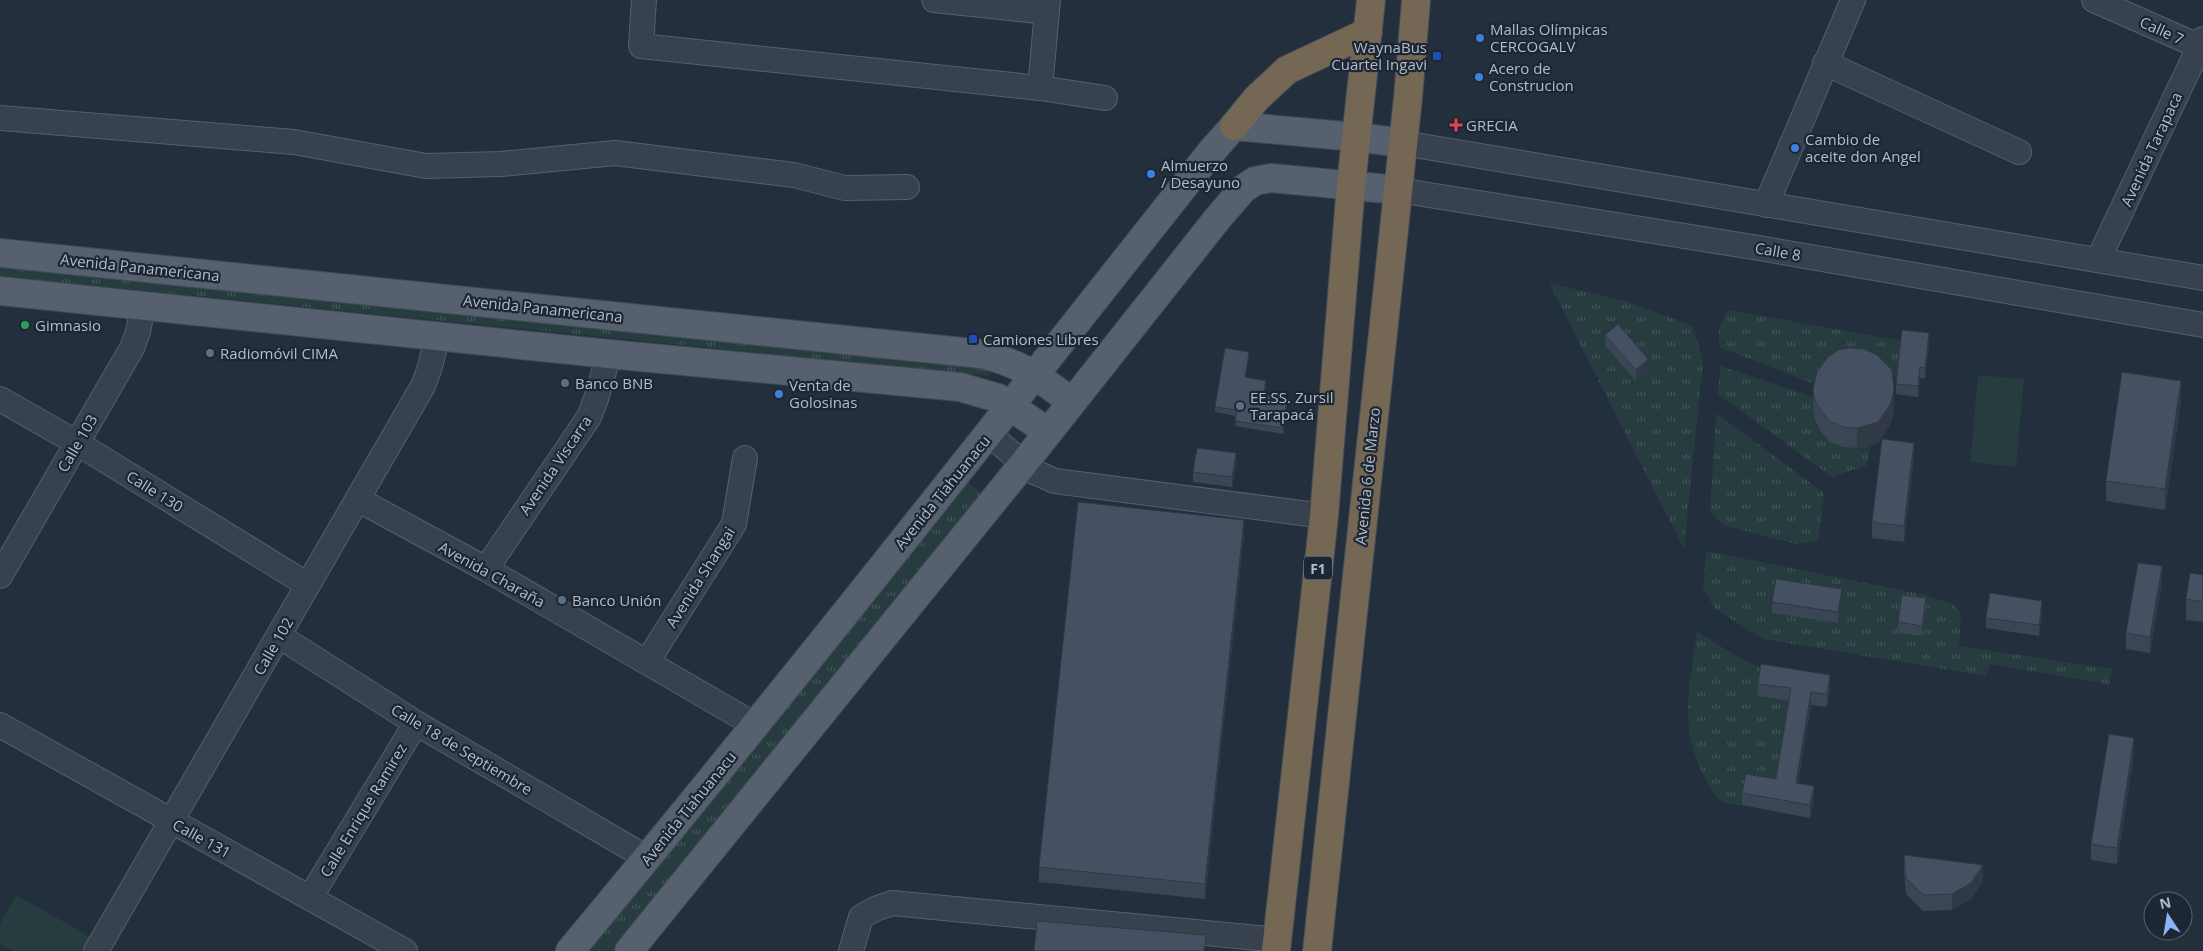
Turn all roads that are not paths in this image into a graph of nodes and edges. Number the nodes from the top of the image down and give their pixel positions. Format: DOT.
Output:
graph roads {
  1 [pos="644,0"];
  2 [pos="934,0"];
  3 [pos="1371,0"];
  4 [pos="1416,0"];
  5 [pos="1853,0"];
  6 [pos="2094,0"];
  7 [pos="1047,6"];
  8 [pos="1368,32"];
  9 [pos="2202,44"];
  10 [pos="1825,63"];
  11 [pos="1040,88"];
  12 [pos="1105,98"];
  13 [pos="0,118"];
  14 [pos="1234,126"];
  15 [pos="1356,137"];
  16 [pos="1403,143"];
  17 [pos="2018,152"];
  18 [pos="1351,185"];
  19 [pos="907,187"];
  20 [pos="1398,190"];
  21 [pos="1766,205"];
  22 [pos="0,253"];
  23 [pos="2098,260"];
  24 [pos="2203,278"];
  25 [pos="0,292"];
  26 [pos="142,305"];
  27 [pos="2203,325"];
  28 [pos="438,336"];
  29 [pos="609,354"];
  30 [pos="1035,375"];
  31 [pos="0,399"];
  32 [pos="1072,402"];
  33 [pos="1012,406"];
  34 [pos="1048,432"];
  35 [pos="989,434"];
  36 [pos="76,443"];
  37 [pos="745,458"];
  38 [pos="1024,463"];
  39 [pos="358,500"];
  40 [pos="1324,516"];
  41 [pos="486,569"];
  42 [pos="0,576"];
  43 [pos="308,585"];
  44 [pos="279,636"];
  45 [pos="647,662"];
  46 [pos="416,723"];
  47 [pos="0,725"];
  48 [pos="755,725"];
  49 [pos="171,822"];
  50 [pos="647,858"];
  51 [pos="310,898"];
  52 [pos="1277,946"];
  53 [pos="393,948"];
  54 [pos="96,951"];
  55 [pos="570,951"];
  56 [pos="629,951"];
  57 [pos="851,951"];
  58 [pos="1317,951"];
  1 -- 11 [label="street"];
  2 -- 7 [label="street"];
  3 -- 8 [label="highway, F1"];
  4 -- 16 [label="highway, Avenida 6 de Marzo"];
  5 -- 10 [label="street"];
  6 -- 9 [label="street, Calle 7"];
  7 -- 11 [label="street"];
  8 -- 14 [label="highway"];
  8 -- 15 [label="highway, F1"];
  9 -- 23 [label="street, Avenida Tarapaca"];
  10 -- 17 [label="street"];
  10 -- 21 [label="street"];
  11 -- 12 [label="street"];
  13 -- 19 [label="street"];
  14 -- 15 [label="main road"];
  14 -- 30 [label="main road, Avenida Tiahuanacu"];
  15 -- 16 [label="main road"];
  15 -- 18 [label="highway, F1"];
  16 -- 20 [label="highway, Avenida 6 de Marzo"];
  16 -- 21 [label="street"];
  18 -- 20 [label="main road, Calle 8"];
  18 -- 32 [label="main road"];
  18 -- 40 [label="highway, F1"];
  20 -- 27 [label="street, Calle 8"];
  20 -- 58 [label="highway, Avenida 6 de Marzo"];
  21 -- 23 [label="street"];
  22 -- 30 [label="main road, Avenida Panamericana"];
  23 -- 24 [label="street"];
  25 -- 26 [label="main road"];
  26 -- 28 [label="main road"];
  26 -- 36 [label="street, Calle 103"];
  28 -- 29 [label="main road"];
  28 -- 39 [label="street, Calle 102"];
  29 -- 33 [label="main road"];
  29 -- 41 [label="street, Avenida Viscarra"];
  30 -- 32 [label="main road, Avenida Panamericana"];
  30 -- 33 [label="main road, Avenida Tiahuanacu"];
  31 -- 36 [label="street, Calle 130"];
  32 -- 34 [label="main road"];
  33 -- 34 [label="main road"];
  33 -- 35 [label="main road, Avenida Tiahuanacu"];
  34 -- 38 [label="main road"];
  35 -- 38 [label="street"];
  35 -- 48 [label="main road, Avenida Tiahuanacu"];
  36 -- 42 [label="street, Calle 103"];
  36 -- 43 [label="street, Calle 130"];
  37 -- 45 [label="street, Avenida Shangai"];
  38 -- 40 [label="street"];
  38 -- 56 [label="main road"];
  39 -- 41 [label="street, Avenida Charaña"];
  39 -- 43 [label="street, Calle 102"];
  40 -- 52 [label="highway, F1"];
  41 -- 45 [label="street, Avenida Charaña"];
  43 -- 44 [label="street, Calle 102"];
  44 -- 46 [label="street, Calle 18 de Septiembre"];
  44 -- 49 [label="street, Calle 102"];
  45 -- 48 [label="street, Avenida Charaña"];
  46 -- 50 [label="street, Calle 18 de Septiembre"];
  46 -- 51 [label="street, Calle Enrique Ramirez"];
  47 -- 49 [label="street, Calle 131"];
  48 -- 50 [label="main road, Avenida Tiahuanacu"];
  49 -- 51 [label="street, Calle 131"];
  49 -- 54 [label="street, Calle 102"];
  50 -- 55 [label="main road, Avenida Tiahuanacu"];
  51 -- 53 [label="street, Calle 131"];
  52 -- 57 [label="street"];
}
